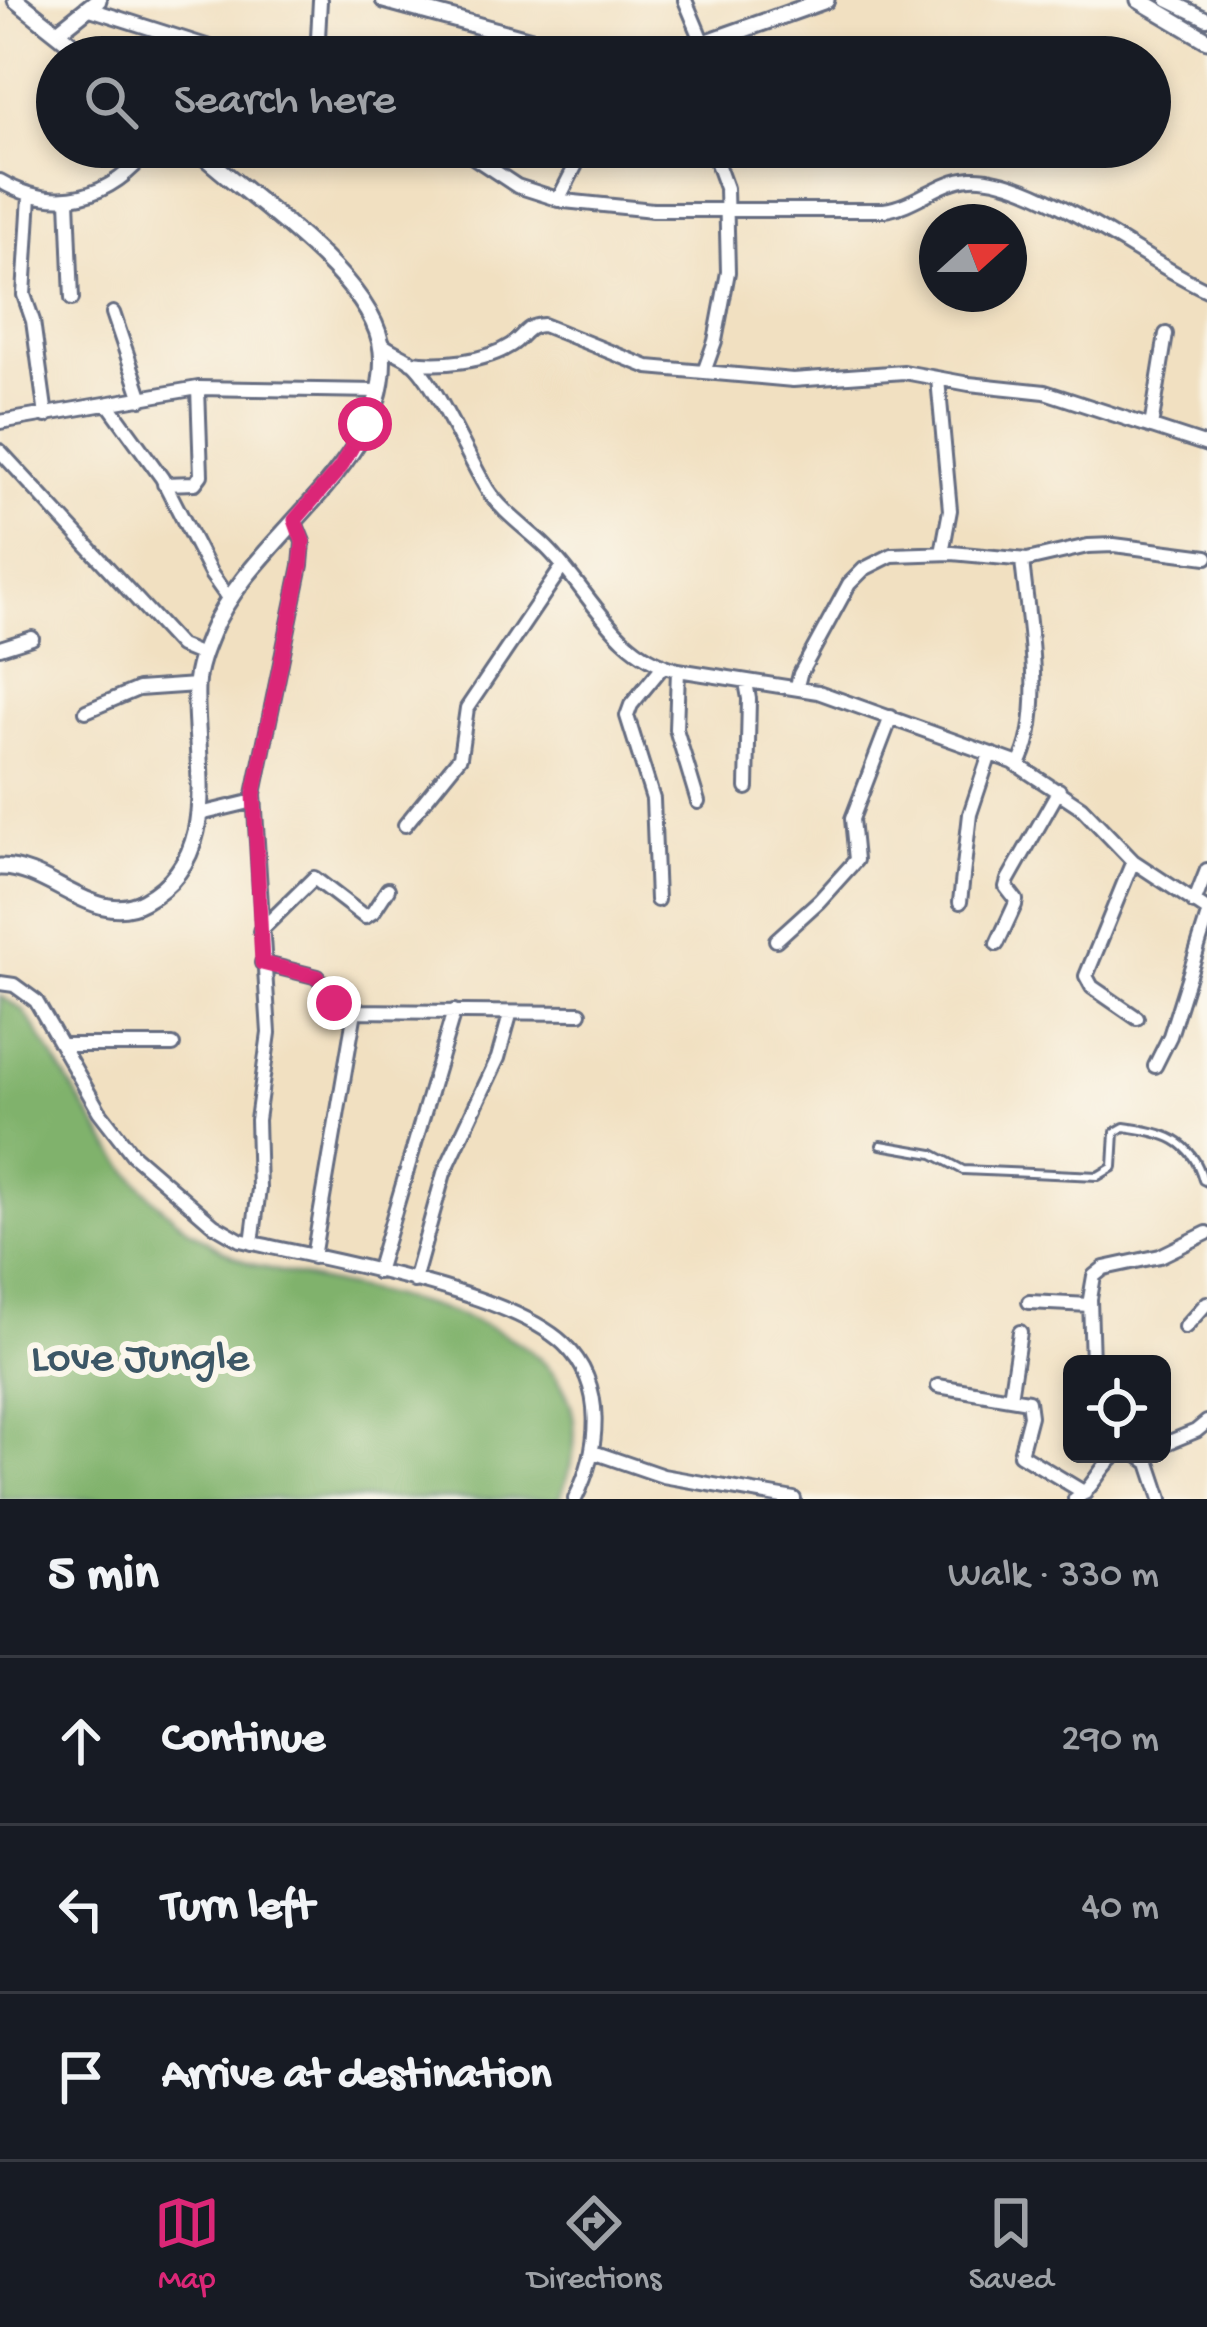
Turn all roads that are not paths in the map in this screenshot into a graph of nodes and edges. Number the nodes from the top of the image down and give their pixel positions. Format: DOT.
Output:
graph roads {
  1 [pos="320,0"];
  2 [pos="384,0"];
  3 [pos="685,0"];
  4 [pos="826,0"];
  5 [pos="1139,0"];
  6 [pos="1168,0"];
  7 [pos="19,2"];
  8 [pos="0,3"];
  9 [pos="93,4"];
  10 [pos="1207,19"];
  11 [pos="59,32"];
  12 [pos="64,36"];
  13 [pos="183,36"];
  14 [pos="318,36"];
  15 [pos="521,36"];
  16 [pos="691,36"];
  17 [pos="728,36"];
  18 [pos="1207,40"];
  19 [pos="133,168"];
  20 [pos="221,168"];
  21 [pos="490,168"];
  22 [pos="574,168"];
  23 [pos="720,168"];
  24 [pos="0,181"];
  25 [pos="30,196"];
  26 [pos="68,199"];
  27 [pos="558,200"];
  28 [pos="728,210"];
  29 [pos="1207,290"];
  30 [pos="72,299"];
  31 [pos="112,313"];
  32 [pos="1166,334"];
  33 [pos="380,342"];
  34 [pos="411,362"];
  35 [pos="704,372"];
  36 [pos="938,379"];
  37 [pos="198,388"];
  38 [pos="378,392"];
  39 [pos="142,399"];
  40 [pos="109,405"];
  41 [pos="46,416"];
  42 [pos="0,422"];
  43 [pos="1151,427"];
  44 [pos="1207,445"];
  45 [pos="0,452"];
  46 [pos="164,484"];
  47 [pos="295,520"];
  48 [pos="942,553"];
  49 [pos="1207,557"];
  50 [pos="1022,560"];
  51 [pos="563,566"];
  52 [pos="228,598"];
  53 [pos="32,638"];
  54 [pos="0,648"];
  55 [pos="202,656"];
  56 [pos="670,668"];
  57 [pos="746,682"];
  58 [pos="196,685"];
  59 [pos="797,686"];
  60 [pos="86,711"];
  61 [pos="891,717"];
  62 [pos="991,754"];
  63 [pos="1018,766"];
  64 [pos="747,788"];
  65 [pos="1059,790"];
  66 [pos="254,802"];
  67 [pos="698,802"];
  68 [pos="200,814"];
  69 [pos="405,825"];
  70 [pos="1133,862"];
  71 [pos="0,867"];
  72 [pos="1207,870"];
  73 [pos="388,889"];
  74 [pos="657,900"];
  75 [pos="960,902"];
  76 [pos="1202,911"];
  77 [pos="260,931"];
  78 [pos="776,940"];
  79 [pos="997,944"];
  80 [pos="262,963"];
  81 [pos="0,982"];
  82 [pos="355,1011"];
  83 [pos="454,1012"];
  84 [pos="580,1013"];
  85 [pos="510,1015"];
  86 [pos="1137,1018"];
  87 [pos="61,1045"];
  88 [pos="173,1045"];
  89 [pos="1155,1066"];
  90 [pos="881,1145"];
  91 [pos="1207,1181"];
  92 [pos="1207,1233"];
  93 [pos="252,1243"];
  94 [pos="314,1257"];
  95 [pos="377,1272"];
  96 [pos="414,1281"];
  97 [pos="1029,1302"];
  98 [pos="1090,1305"];
  99 [pos="1206,1307"];
  100 [pos="1185,1327"];
  101 [pos="1020,1332"];
  102 [pos="1093,1355"];
  103 [pos="938,1386"];
  104 [pos="1010,1396"];
  105 [pos="1207,1422"];
  106 [pos="1171,1441"];
  107 [pos="593,1452"];
  108 [pos="1109,1463"];
  109 [pos="1149,1463"];
  110 [pos="1080,1496"];
  111 [pos="574,1499"];
  112 [pos="794,1499"];
  113 [pos="1161,1499"];
  1 -- 14 [label="street"];
  2 -- 15 [label="street"];
  3 -- 16 [label="street"];
  4 -- 17 [label="street"];
  5 -- 18 [label="street"];
  6 -- 10 [label="street"];
  7 -- 8 [label="street"];
  7 -- 11 [label="street"];
  9 -- 11 [label="street"];
  9 -- 13 [label="street"];
  11 -- 12 [label="street"];
  19 -- 26 [label="street"];
  20 -- 33 [label="street"];
  21 -- 27 [label="street"];
  22 -- 27 [label="street"];
  23 -- 28 [label="street"];
  24 -- 25 [label="street"];
  25 -- 26 [label="street"];
  25 -- 41 [label="street"];
  26 -- 30 [label="street"];
  27 -- 28 [label="street"];
  28 -- 29 [label="street"];
  28 -- 35 [label="street"];
  31 -- 39 [label="street"];
  32 -- 43 [label="street"];
  33 -- 34 [label="street"];
  33 -- 38 [label="street"];
  34 -- 35 [label="street"];
  34 -- 51 [label="street"];
  35 -- 36 [label="street"];
  36 -- 43 [label="street"];
  36 -- 48 [label="street"];
  37 -- 38 [label="street"];
  37 -- 39 [label="street"];
  37 -- 46 [label="street"];
  38 -- 47 [label="street"];
  39 -- 40 [label="street"];
  40 -- 41 [label="street"];
  40 -- 46 [label="street"];
  41 -- 42 [label="street"];
  43 -- 44 [label="street"];
  45 -- 55 [label="street"];
  46 -- 52 [label="street"];
  47 -- 52 [label="street"];
  47 -- 66 [label="street"];
  48 -- 50 [label="street"];
  48 -- 59 [label="street"];
  49 -- 50 [label="street"];
  50 -- 63 [label="street"];
  51 -- 56 [label="street"];
  51 -- 69 [label="street"];
  52 -- 55 [label="street"];
  53 -- 54 [label="street"];
  55 -- 58 [label="street"];
  56 -- 57 [label="street"];
  56 -- 67 [label="street"];
  56 -- 74 [label="street"];
  57 -- 59 [label="street"];
  57 -- 64 [label="street"];
  58 -- 60 [label="street"];
  58 -- 68 [label="street"];
  59 -- 61 [label="street"];
  61 -- 62 [label="street"];
  61 -- 78 [label="street"];
  62 -- 63 [label="street"];
  62 -- 75 [label="street"];
  63 -- 65 [label="street"];
  65 -- 70 [label="street"];
  65 -- 79 [label="street"];
  66 -- 68 [label="street"];
  66 -- 77 [label="street"];
  68 -- 71 [label="street"];
  70 -- 76 [label="street"];
  70 -- 86 [label="street"];
  72 -- 76 [label="street"];
  73 -- 77 [label="street"];
  76 -- 89 [label="street"];
  77 -- 80 [label="street"];
  80 -- 82 [label="street"];
  80 -- 93 [label="street"];
  81 -- 87 [label="street"];
  82 -- 83 [label="street"];
  82 -- 94 [label="street"];
  83 -- 85 [label="street"];
  83 -- 95 [label="street"];
  84 -- 85 [label="street"];
  85 -- 96 [label="street"];
  87 -- 88 [label="street"];
  87 -- 93 [label="street"];
  90 -- 91 [label="lane"];
  92 -- 98 [label="street"];
  93 -- 94 [label="street"];
  94 -- 95 [label="street"];
  95 -- 96 [label="street"];
  96 -- 107 [label="street"];
  97 -- 98 [label="street"];
  98 -- 102 [label="street"];
  99 -- 100 [label="street"];
  101 -- 104 [label="street"];
  103 -- 104 [label="street"];
  104 -- 110 [label="street"];
  105 -- 106 [label="street"];
  107 -- 111 [label="street"];
  107 -- 112 [label="street"];
  108 -- 110 [label="street"];
  109 -- 113 [label="street"];
}
